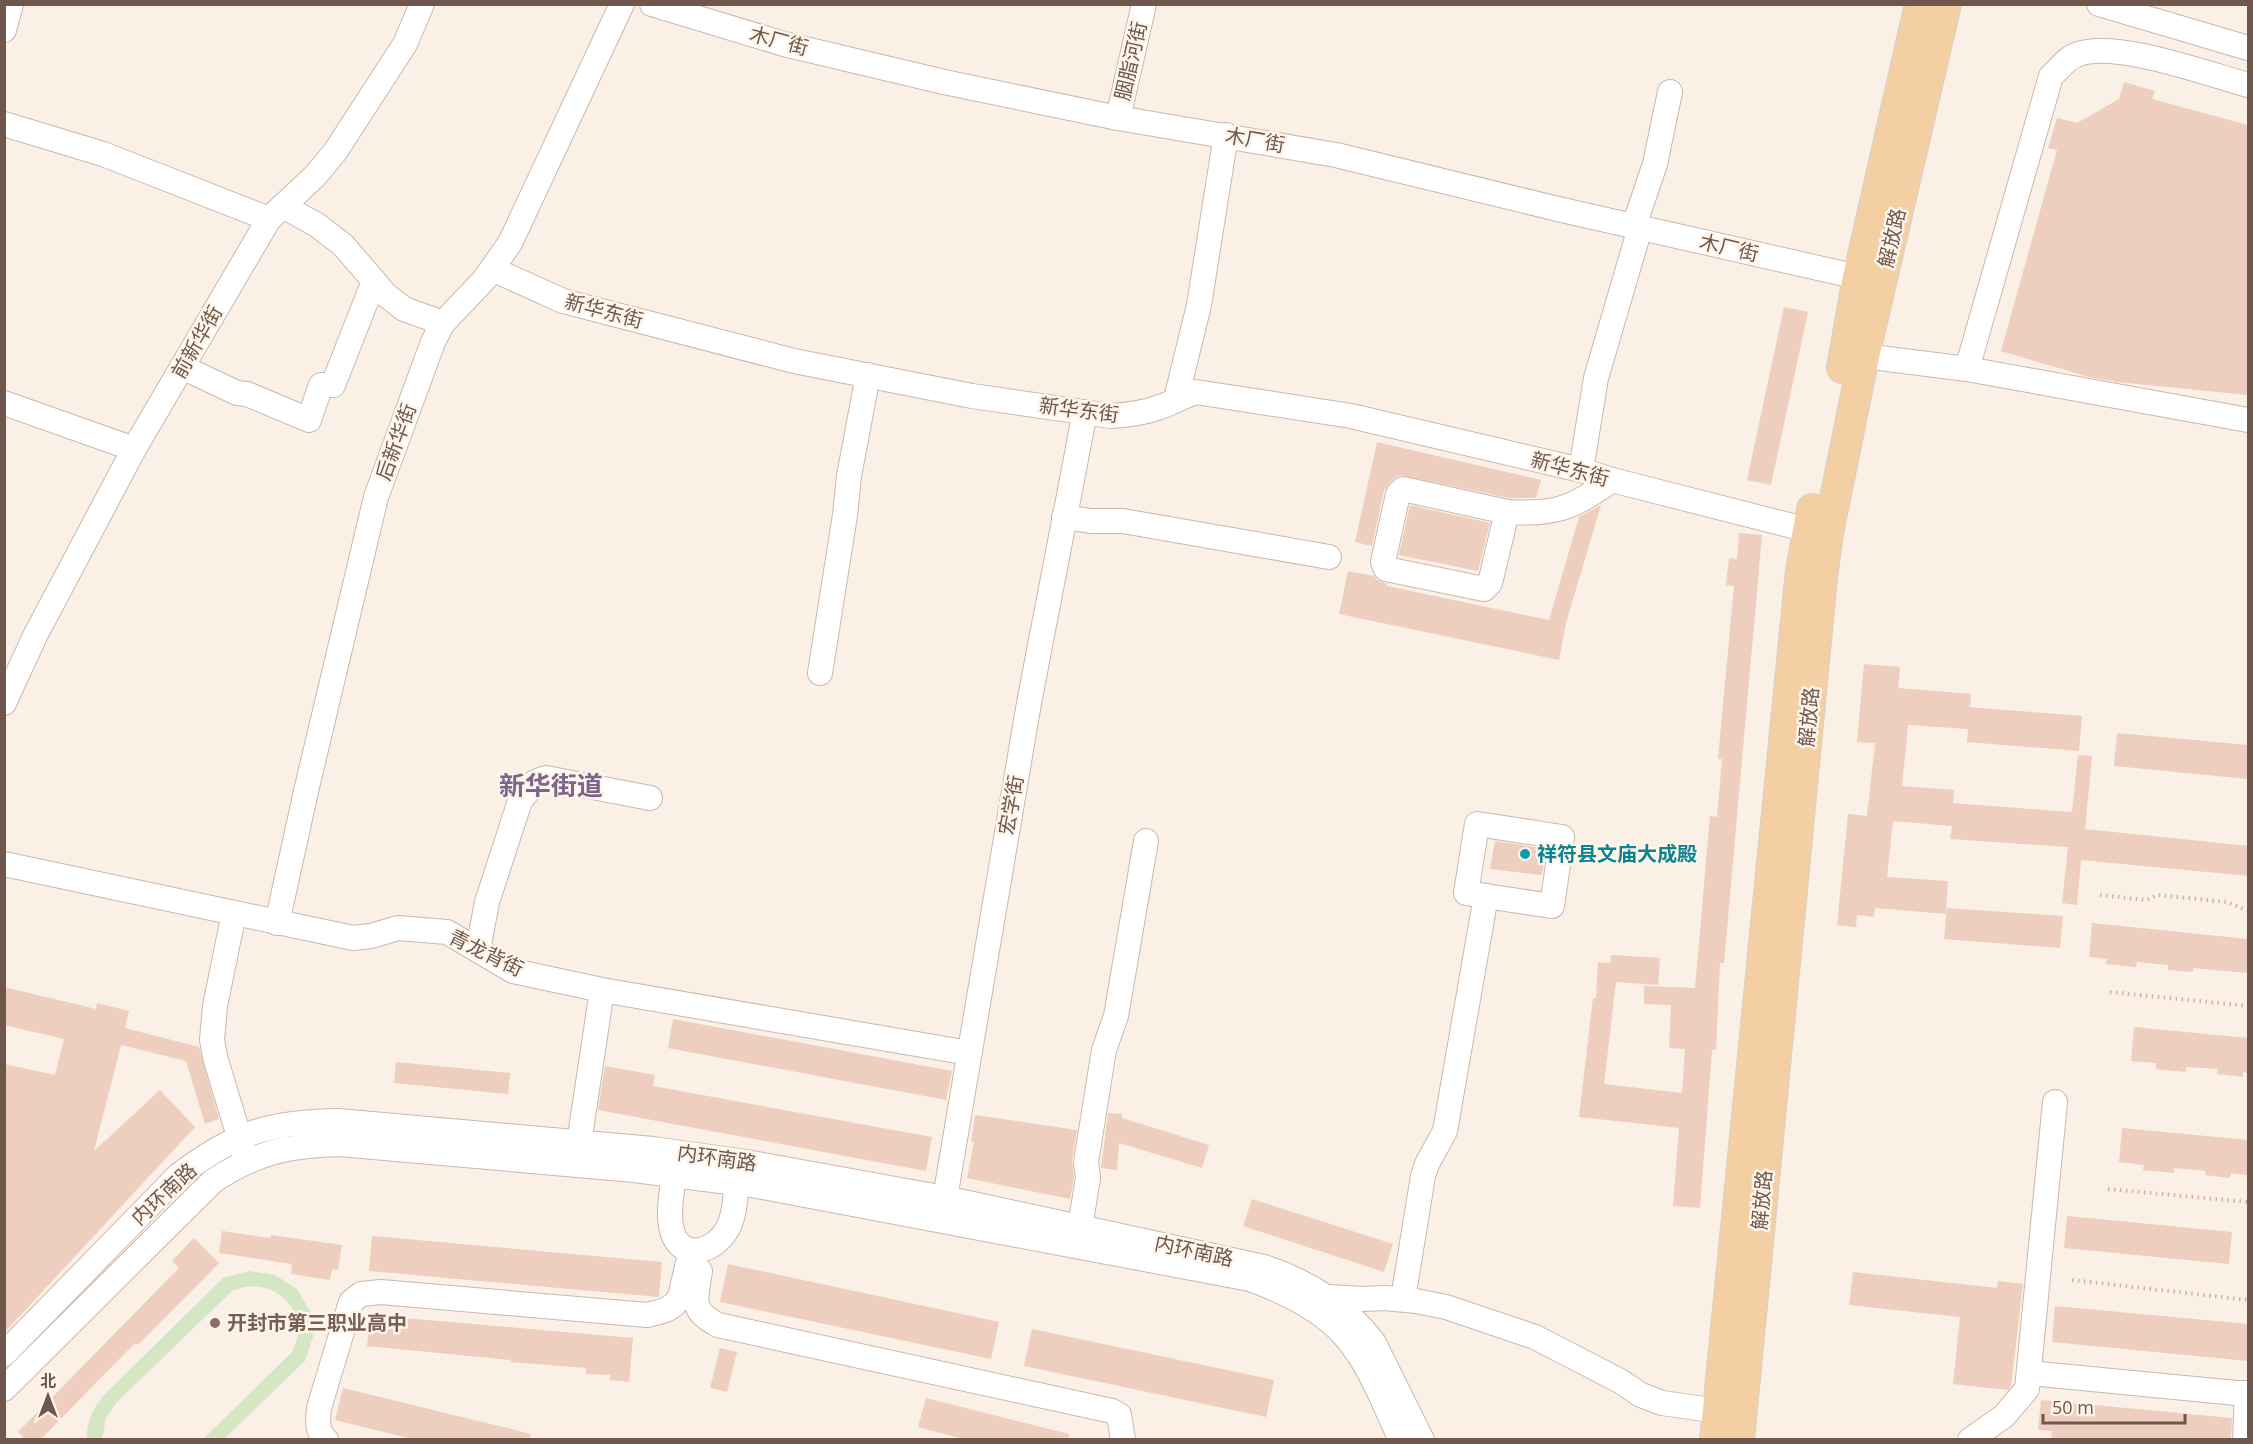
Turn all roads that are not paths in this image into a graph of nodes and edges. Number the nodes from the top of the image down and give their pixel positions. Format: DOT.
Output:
graph roads {
  1 [pos="11,4"];
  2 [pos="423,4"];
  3 [pos="622,4"];
  4 [pos="652,4"];
  5 [pos="1144,4"];
  6 [pos="1920,4"];
  7 [pos="1946,4"];
  8 [pos="2099,4"];
  9 [pos="4,30"];
  10 [pos="2248,48"];
  11 [pos="2248,85"];
  12 [pos="1670,92"];
  13 [pos="1118,118"];
  14 [pos="4,124"];
  15 [pos="1226,135"];
  16 [pos="276,212"];
  17 [pos="1637,227"];
  18 [pos="492,269"];
  19 [pos="1858,277"];
  20 [pos="374,281"];
  21 [pos="443,323"];
  22 [pos="1864,356"];
  23 [pos="183,367"];
  24 [pos="1967,369"];
  25 [pos="868,375"];
  26 [pos="1176,399"];
  27 [pos="4,403"];
  28 [pos="1085,412"];
  29 [pos="2248,420"];
  30 [pos="134,449"];
  31 [pos="1581,470"];
  32 [pos="1612,480"];
  33 [pos="1507,512"];
  34 [pos="1064,518"];
  35 [pos="1808,530"];
  36 [pos="1329,557"];
  37 [pos="820,673"];
  38 [pos="4,703"];
  39 [pos="650,798"];
  40 [pos="1146,841"];
  41 [pos="4,864"];
  42 [pos="1486,896"];
  43 [pos="234,913"];
  44 [pos="277,923"];
  45 [pos="478,950"];
  46 [pos="602,990"];
  47 [pos="969,1053"];
  48 [pos="2055,1102"];
  49 [pos="239,1137"];
  50 [pos="579,1143"];
  51 [pos="246,1161"];
  52 [pos="674,1175"];
  53 [pos="737,1183"];
  54 [pos="945,1198"];
  55 [pos="1080,1227"];
  56 [pos="697,1250"];
  57 [pos="1329,1297"];
  58 [pos="688,1299"];
  59 [pos="1403,1299"];
  60 [pos="4,1354"];
  61 [pos="2029,1372"];
  62 [pos="4,1389"];
  63 [pos="2248,1393"];
  64 [pos="1717,1426"];
  65 [pos="326,1440"];
  66 [pos="1122,1440"];
  67 [pos="1401,1440"];
  68 [pos="1422,1440"];
  69 [pos="1739,1440"];
  70 [pos="1970,1440"];
  71 [pos="2245,1440"];
  1 -- 9 [label="street"];
  2 -- 16 [label="street, 前新华街"];
  3 -- 18 [label="street, 后新华街"];
  4 -- 13 [label="street, 木厂街"];
  5 -- 13 [label="street, 胭脂河街"];
  6 -- 19 [label="main road, 解放路"];
  7 -- 22 [label="main road, 解放路"];
  8 -- 10 [label="street"];
  11 -- 24 [label="street"];
  12 -- 17 [label="street"];
  13 -- 15 [label="street, 木厂街"];
  14 -- 16 [label="street"];
  15 -- 17 [label="street, 木厂街"];
  15 -- 26 [label="street"];
  16 -- 20 [label="street"];
  16 -- 23 [label="street, 前新华街"];
  17 -- 19 [label="street, 木厂街"];
  17 -- 31 [label="street"];
  18 -- 21 [label="street, 后新华街"];
  18 -- 25 [label="street, 新华东街"];
  19 -- 35 [label="main road, 解放路"];
  20 -- 21 [label="street"];
  20 -- 23 [label="street"];
  21 -- 44 [label="street, 后新华街"];
  22 -- 24 [label="street"];
  22 -- 69 [label="main road, 解放路"];
  23 -- 30 [label="street, 前新华街"];
  24 -- 29 [label="street"];
  25 -- 28 [label="street, 新华东街"];
  25 -- 37 [label="street"];
  26 -- 28 [label="street, 新华东街"];
  26 -- 31 [label="street, 新华东街"];
  27 -- 30 [label="street"];
  28 -- 34 [label="street, 宏学街"];
  30 -- 38 [label="street, 前新华街"];
  31 -- 32 [label="street, 新华东街"];
  32 -- 33 [label="street"];
  32 -- 35 [label="street, 新华东街"];
  33 -- 33 [label="street"];
  34 -- 36 [label="street"];
  34 -- 47 [label="street, 宏学街"];
  35 -- 64 [label="main road, 解放路"];
  39 -- 45 [label="street"];
  40 -- 55 [label="street"];
  41 -- 43 [label="street, 青龙背街"];
  42 -- 42 [label="street"];
  42 -- 59 [label="street"];
  43 -- 44 [label="street, 青龙背街"];
  43 -- 49 [label="street"];
  44 -- 45 [label="street, 青龙背街"];
  45 -- 46 [label="street, 青龙背街"];
  46 -- 47 [label="street, 青龙背街"];
  46 -- 50 [label="street"];
  47 -- 54 [label="street, 宏学街"];
  48 -- 61 [label="street"];
  49 -- 50 [label="street, 内环南路"];
  49 -- 51 [label="street"];
  49 -- 60 [label="street, 内环南路"];
  50 -- 54 [label="street, 内环南路"];
  51 -- 52 [label="street, 内环南路"];
  51 -- 62 [label="street, 内环南路"];
  52 -- 53 [label="street, 内环南路"];
  52 -- 56 [label="street"];
  53 -- 56 [label="street"];
  53 -- 67 [label="street, 内环南路"];
  54 -- 55 [label="street, 内环南路"];
  55 -- 57 [label="street, 内环南路"];
  56 -- 58 [label="street"];
  57 -- 59 [label="street"];
  57 -- 68 [label="street, 内环南路"];
  58 -- 65 [label="street"];
  58 -- 66 [label="street"];
  59 -- 64 [label="street"];
  61 -- 63 [label="street"];
  61 -- 70 [label="street"];
  63 -- 71 [label="street"];
}
